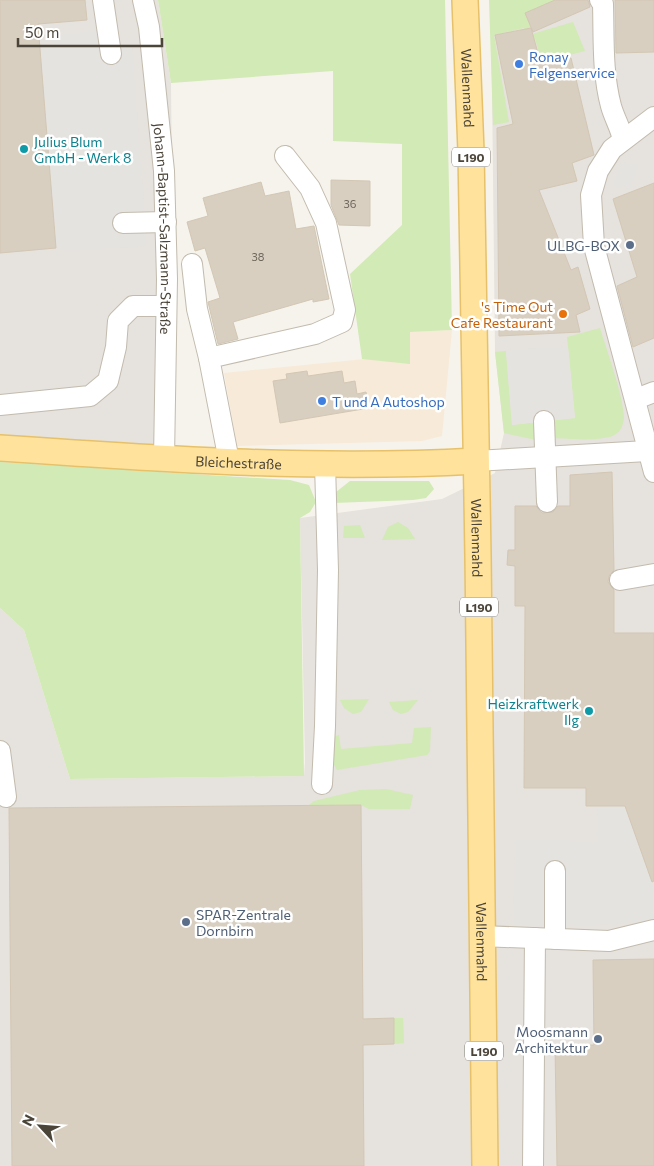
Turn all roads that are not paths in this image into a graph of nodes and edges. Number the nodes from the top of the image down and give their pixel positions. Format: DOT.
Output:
graph roads {
  1 [pos="103,0"];
  2 [pos="143,0"];
  3 [pos="465,0"];
  4 [pos="600,0"];
  5 [pos="111,54"];
  6 [pos="654,117"];
  7 [pos="623,139"];
  8 [pos="285,156"];
  9 [pos="166,222"];
  10 [pos="123,223"];
  11 [pos="192,264"];
  12 [pos="166,306"];
  13 [pos="209,358"];
  14 [pos="645,396"];
  15 [pos="0,405"];
  16 [pos="544,421"];
  17 [pos="649,443"];
  18 [pos="0,448"];
  19 [pos="546,457"];
  20 [pos="164,459"];
  21 [pos="476,461"];
  22 [pos="228,462"];
  23 [pos="325,464"];
  24 [pos="654,472"];
  25 [pos="547,502"];
  26 [pos="654,574"];
  27 [pos="620,580"];
  28 [pos="0,751"];
  29 [pos="322,784"];
  30 [pos="6,797"];
  31 [pos="555,871"];
  32 [pos="654,930"];
  33 [pos="481,936"];
  34 [pos="545,939"];
  35 [pos="485,1166"];
  36 [pos="533,1166"];
  1 -- 5 [label="street"];
  2 -- 9 [label="street, Johann-Baptist-Salzmann-Straße"];
  3 -- 21 [label="main road, Wallenmahd / L190"];
  4 -- 7 [label="street"];
  6 -- 7 [label="street"];
  7 -- 14 [label="street"];
  8 -- 13 [label="street"];
  9 -- 10 [label="street"];
  9 -- 12 [label="street, Johann-Baptist-Salzmann-Straße"];
  11 -- 13 [label="street"];
  12 -- 15 [label="street"];
  12 -- 20 [label="street, Johann-Baptist-Salzmann-Straße"];
  13 -- 22 [label="street"];
  14 -- 17 [label="street"];
  16 -- 19 [label="street"];
  17 -- 19 [label="street"];
  17 -- 24 [label="street"];
  18 -- 20 [label="main road, Bleichestraße"];
  19 -- 21 [label="street"];
  19 -- 25 [label="street"];
  20 -- 22 [label="main road, Bleichestraße"];
  21 -- 23 [label="main road, Bleichestraße"];
  21 -- 33 [label="main road, Wallenmahd / L190"];
  22 -- 23 [label="main road, Bleichestraße"];
  23 -- 29 [label="street"];
  26 -- 27 [label="street"];
  28 -- 30 [label="street"];
  31 -- 34 [label="street"];
  32 -- 34 [label="street"];
  33 -- 34 [label="street"];
  33 -- 35 [label="main road, Wallenmahd / L190"];
  34 -- 36 [label="street"];
}
